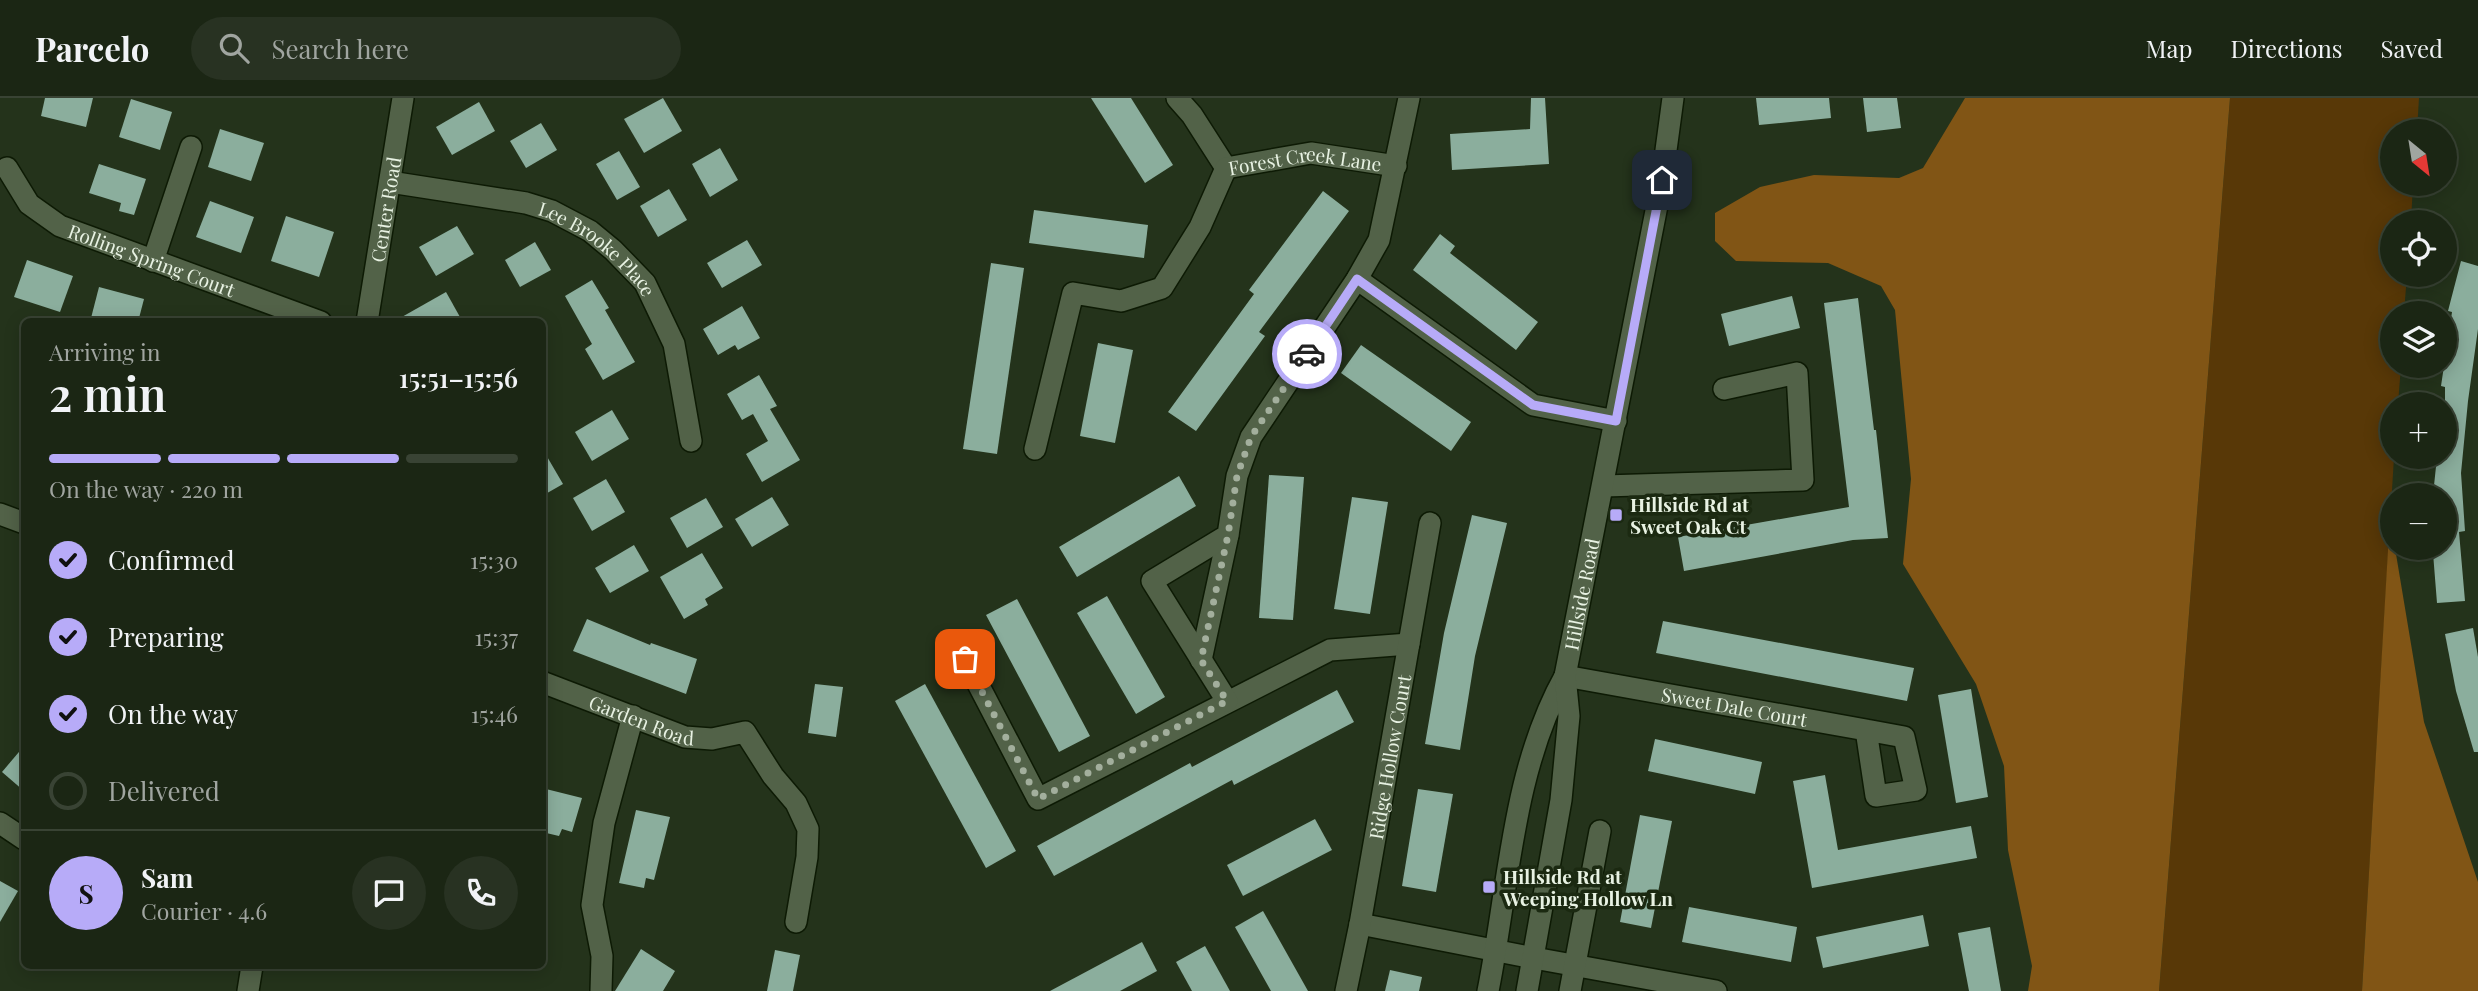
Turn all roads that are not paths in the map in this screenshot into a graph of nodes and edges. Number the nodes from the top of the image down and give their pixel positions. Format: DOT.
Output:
graph roads {
  1 [pos="403,98"];
  2 [pos="1177,98"];
  3 [pos="1409,98"];
  4 [pos="1673,98"];
  5 [pos="1196,107"];
  6 [pos="191,147"];
  7 [pos="1396,166"];
  8 [pos="7,168"];
  9 [pos="1226,168"];
  10 [pos="390,182"];
  11 [pos="153,261"];
  12 [pos="1357,279"];
  13 [pos="310,318"];
  14 [pos="368,318"];
  15 [pos="1724,389"];
  16 [pos="1616,421"];
  17 [pos="691,441"];
  18 [pos="1035,449"];
  19 [pos="1604,486"];
  20 [pos="0,514"];
  21 [pos="21,522"];
  22 [pos="1430,523"];
  23 [pos="1228,535"];
  24 [pos="1409,644"];
  25 [pos="965,659"];
  26 [pos="1201,660"];
  27 [pos="1565,676"];
  28 [pos="546,684"];
  29 [pos="1227,701"];
  30 [pos="632,716"];
  31 [pos="1866,730"];
  32 [pos="0,822"];
  33 [pos="1600,831"];
  34 [pos="21,837"];
  35 [pos="796,922"];
  36 [pos="1360,923"];
  37 [pos="1496,951"];
  38 [pos="1534,958"];
  39 [pos="1574,966"];
  40 [pos="252,969"];
  41 [pos="248,991"];
  42 [pos="601,991"];
  43 [pos="1346,991"];
  44 [pos="1488,991"];
  45 [pos="1527,991"];
  46 [pos="1570,991"];
  47 [pos="1716,991"];
  1 -- 10 [label="street, Center Road"];
  2 -- 5 [label="street"];
  3 -- 7 [label="street"];
  4 -- 16 [label="street, Hillside Road"];
  5 -- 9 [label="street"];
  6 -- 11 [label="street"];
  7 -- 9 [label="street, Forest Creek Lane"];
  7 -- 12 [label="street"];
  8 -- 11 [label="street, Rolling Spring Court"];
  9 -- 18 [label="street, Forest Creek Lane"];
  10 -- 14 [label="street, Center Road"];
  10 -- 17 [label="street, Lee Brooke Place"];
  11 -- 13 [label="street, Rolling Spring Court"];
  12 -- 16 [label="street"];
  12 -- 23 [label="street"];
  15 -- 19 [label="street"];
  16 -- 19 [label="street, Hillside Road"];
  19 -- 27 [label="street, Hillside Road"];
  20 -- 21 [label="street"];
  22 -- 24 [label="street, Ridge Hollow Court"];
  23 -- 26 [label="street"];
  23 -- 26 [label="street"];
  24 -- 29 [label="street"];
  24 -- 36 [label="street, Ridge Hollow Court"];
  25 -- 29 [label="street"];
  26 -- 29 [label="street"];
  27 -- 31 [label="street, Sweet Dale Court"];
  27 -- 37 [label="street, Hillside Road"];
  27 -- 38 [label="street, Hillside Road"];
  28 -- 30 [label="street, Garden Road"];
  30 -- 35 [label="street, Garden Road"];
  30 -- 42 [label="street"];
  31 -- 31 [label="street, Sweet Dale Court"];
  32 -- 34 [label="street"];
  33 -- 39 [label="street"];
  36 -- 37 [label="street"];
  36 -- 43 [label="street, Ridge Hollow Court"];
  37 -- 38 [label="street"];
  37 -- 44 [label="street, Hillside Road"];
  38 -- 39 [label="street"];
  38 -- 45 [label="street, Hillside Road"];
  39 -- 46 [label="street"];
  39 -- 47 [label="street"];
  40 -- 41 [label="street"];
}
